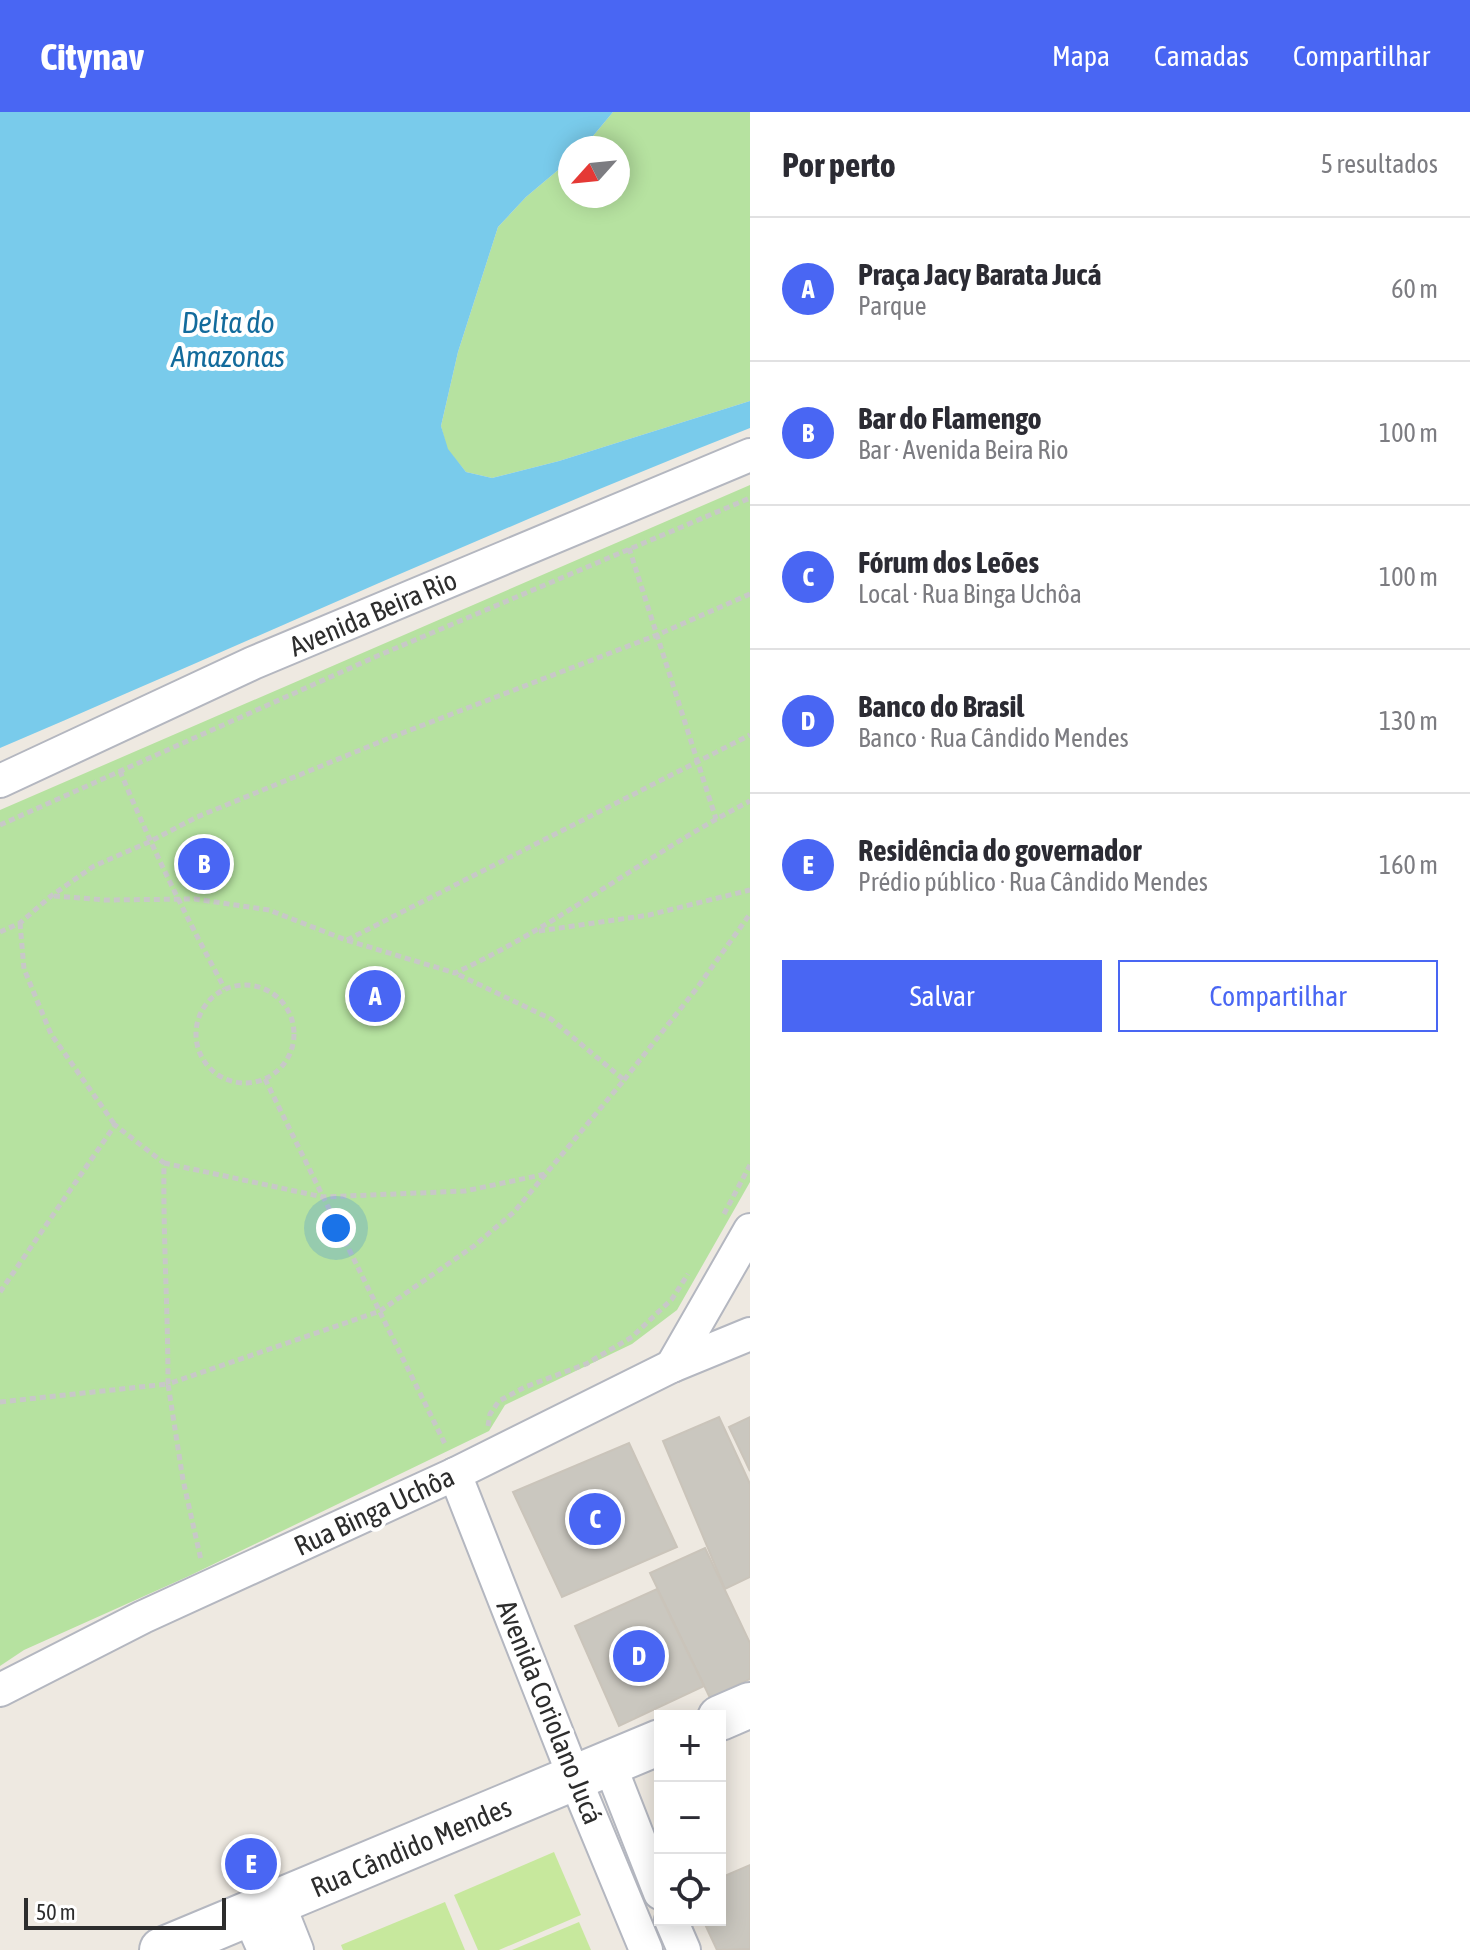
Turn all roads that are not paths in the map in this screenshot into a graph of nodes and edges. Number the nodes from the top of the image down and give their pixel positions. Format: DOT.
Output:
graph roads {
  1 [pos="750,455"];
  2 [pos="0,781"];
  3 [pos="736,1222"];
  4 [pos="750,1334"];
  5 [pos="672,1366"];
  6 [pos="455,1474"];
  7 [pos="0,1690"];
  8 [pos="750,1705"];
  9 [pos="726,1715"];
  10 [pos="654,1745"];
  11 [pos="592,1771"];
  12 [pos="654,1882"];
  13 [pos="263,1922"];
  14 [pos="674,1926"];
  15 [pos="162,1950"];
  16 [pos="297,1950"];
  17 [pos="646,1950"];
  18 [pos="684,1950"];
  1 -- 2 [label="street, Avenida Beira Rio"];
  3 -- 5 [label="street"];
  4 -- 5 [label="street, Rua Binga Uchôa"];
  5 -- 6 [label="street, Rua Binga Uchôa"];
  6 -- 7 [label="street, Rua Binga Uchôa"];
  6 -- 11 [label="street, Avenida Coriolano Jucá"];
  8 -- 9 [label="main road"];
  10 -- 11 [label="main road, Rua Cândido Mendes"];
  11 -- 12 [label="street, Avenida Coriolano Jucá"];
  11 -- 13 [label="main road, Rua Cândido Mendes"];
  11 -- 17 [label="street, Avenida Coriolano Jucá"];
  13 -- 15 [label="main road, Rua Cândido Mendes"];
  13 -- 16 [label="street"];
  14 -- 18 [label="street"];
}
